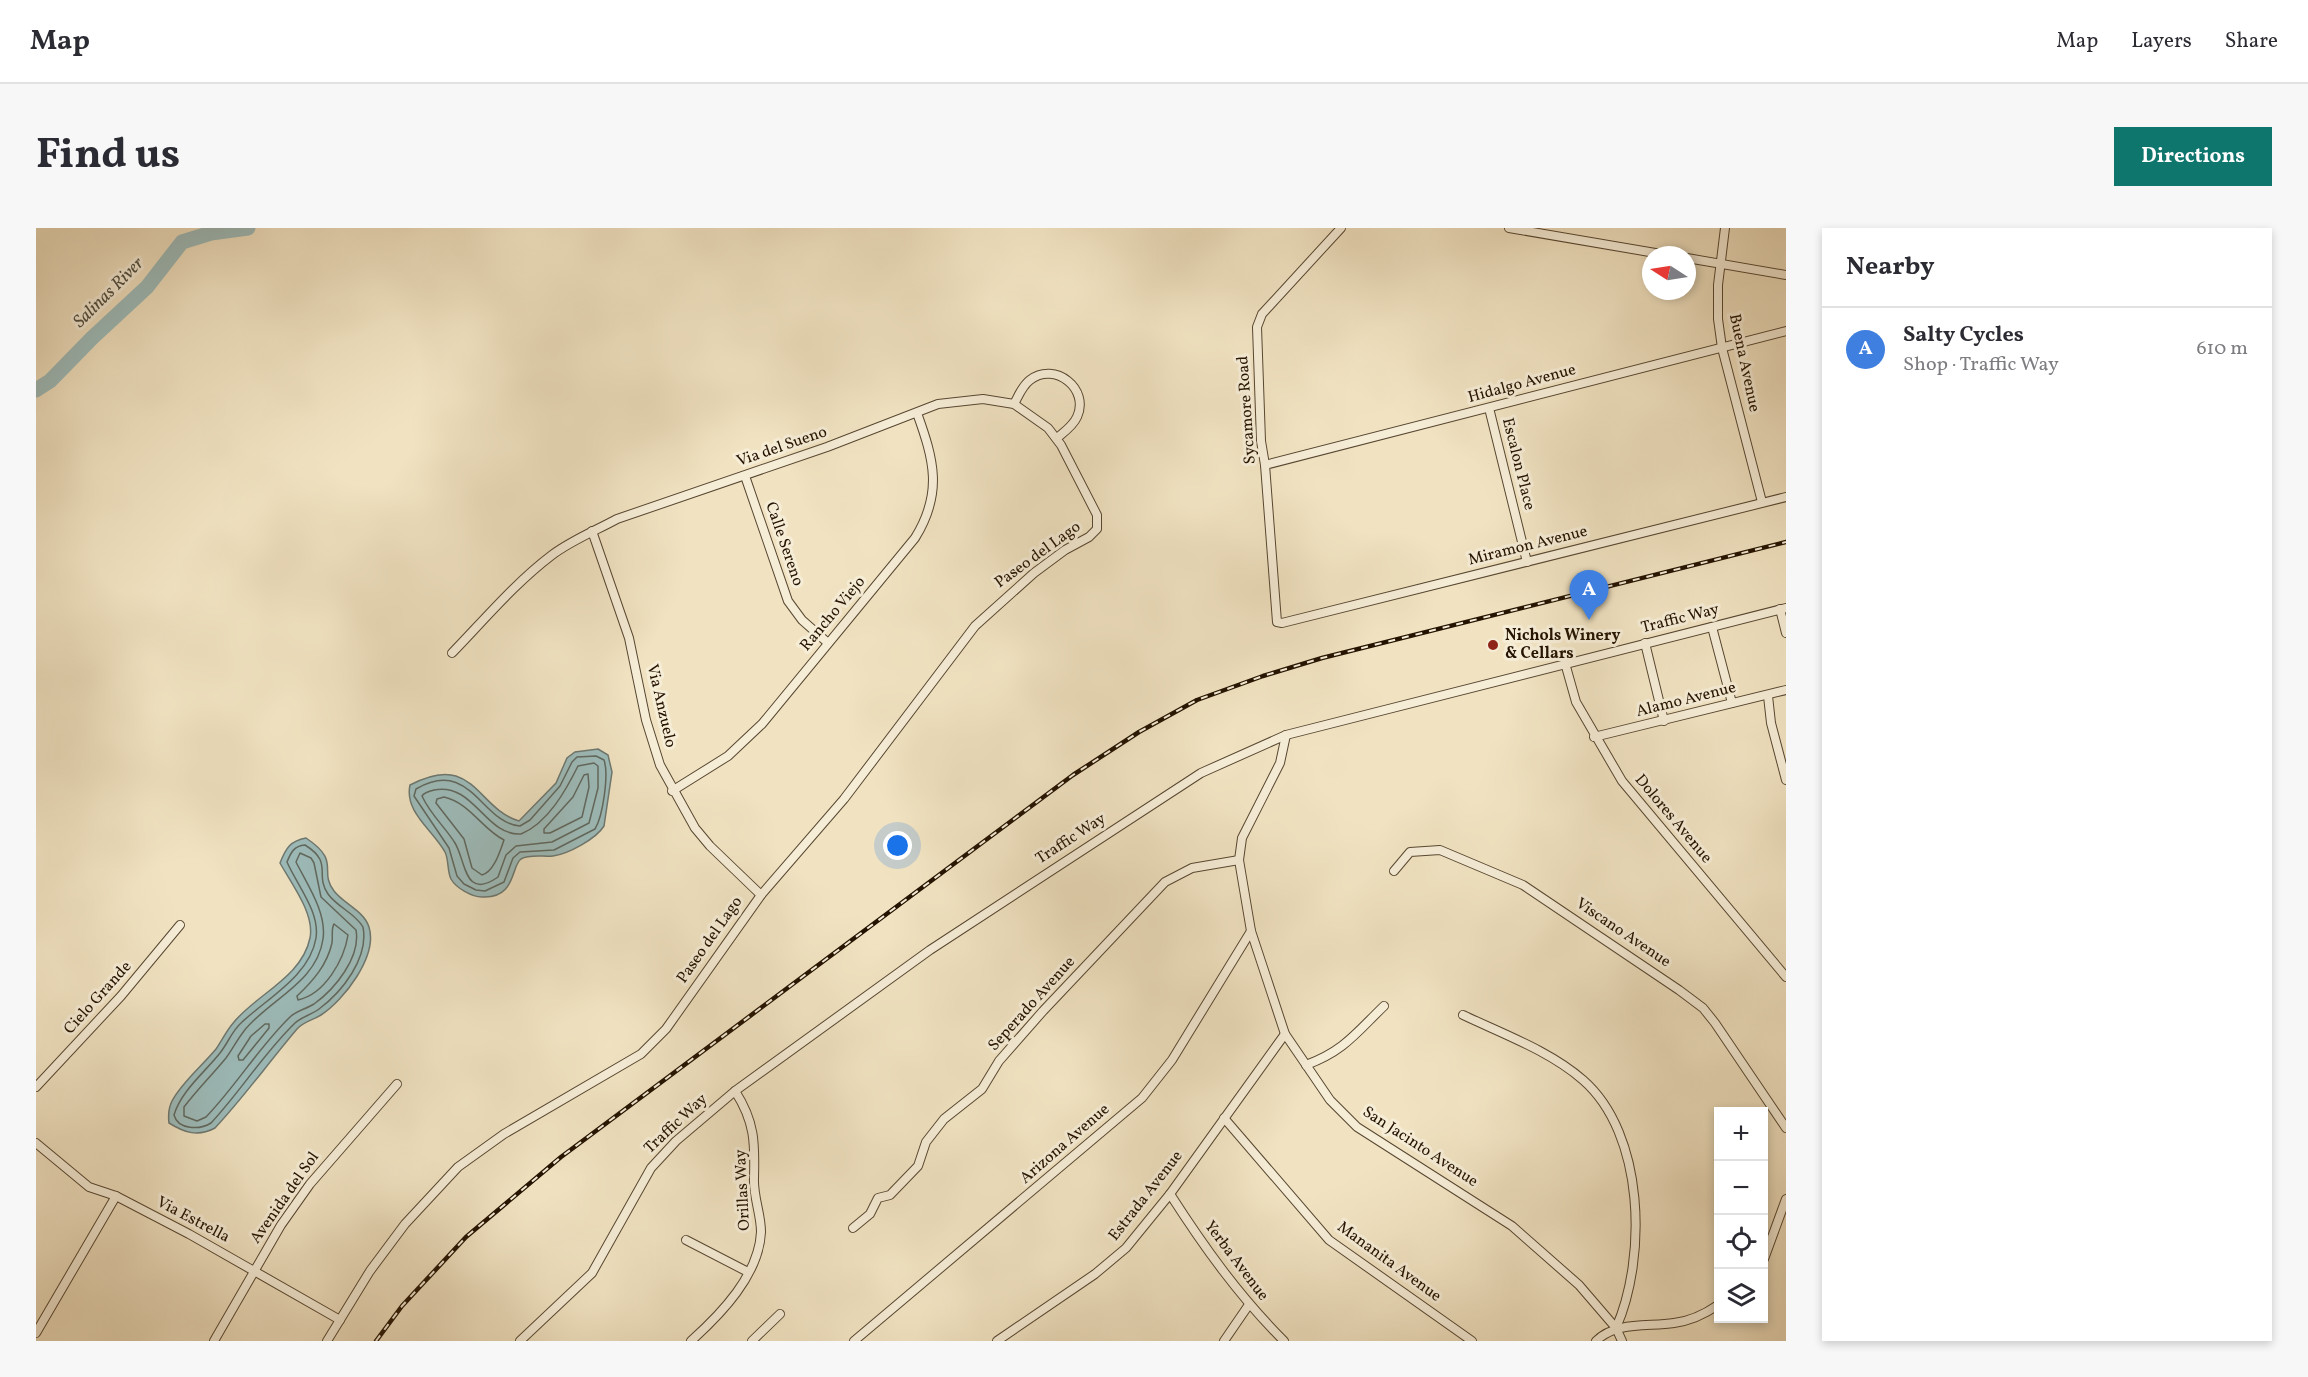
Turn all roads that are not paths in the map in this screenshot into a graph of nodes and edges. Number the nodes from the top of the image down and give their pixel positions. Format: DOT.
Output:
graph roads {
  1 [pos="1341,228"];
  2 [pos="1509,228"];
  3 [pos="1725,228"];
  4 [pos="1642,251"];
  5 [pos="1696,260"];
  6 [pos="1720,264"];
  7 [pos="1786,275"];
  8 [pos="1786,331"];
  9 [pos="1722,348"];
  10 [pos="1014,404"];
  11 [pos="1489,408"];
  12 [pos="917,413"];
  13 [pos="1057,438"];
  14 [pos="1265,465"];
  15 [pos="745,476"];
  16 [pos="1786,496"];
  17 [pos="1762,502"];
  18 [pos="1097,529"];
  19 [pos="592,531"];
  20 [pos="1527,562"];
  21 [pos="1783,608"];
  22 [pos="1278,622"];
  23 [pos="1712,627"];
  24 [pos="1786,633"];
  25 [pos="828,643"];
  26 [pos="1645,643"];
  27 [pos="452,653"];
  28 [pos="1565,663"];
  29 [pos="1786,690"];
  30 [pos="1768,696"];
  31 [pos="1732,702"];
  32 [pos="1664,721"];
  33 [pos="1286,735"];
  34 [pos="1594,737"];
  35 [pos="1786,780"];
  36 [pos="672,791"];
  37 [pos="1239,860"];
  38 [pos="1394,871"];
  39 [pos="761,895"];
  40 [pos="180,925"];
  41 [pos="1251,931"];
  42 [pos="1786,977"];
  43 [pos="1384,1006"];
  44 [pos="1463,1015"];
  45 [pos="1285,1034"];
  46 [pos="1306,1065"];
  47 [pos="397,1084"];
  48 [pos="36,1088"];
  49 [pos="735,1091"];
  50 [pos="1224,1118"];
  51 [pos="1786,1128"];
  52 [pos="36,1143"];
  53 [pos="1170,1194"];
  54 [pos="116,1196"];
  55 [pos="1786,1199"];
  56 [pos="853,1228"];
  57 [pos="686,1240"];
  58 [pos="1768,1249"];
  59 [pos="255,1270"];
  60 [pos="748,1272"];
  61 [pos="1248,1306"];
  62 [pos="1714,1308"];
  63 [pos="780,1314"];
  64 [pos="340,1320"];
  65 [pos="1616,1328"];
  66 [pos="36,1332"];
  67 [pos="214,1341"];
  68 [pos="327,1341"];
  69 [pos="520,1341"];
  70 [pos="691,1341"];
  71 [pos="752,1341"];
  72 [pos="854,1341"];
  73 [pos="997,1341"];
  74 [pos="1224,1341"];
  75 [pos="1284,1341"];
  76 [pos="1472,1341"];
  77 [pos="1596,1341"];
  78 [pos="1622,1341"];
  1 -- 14 [label="street, Sycamore Road"];
  2 -- 4 [label="street"];
  3 -- 6 [label="street, Buena Avenue"];
  5 -- 6 [label="street"];
  6 -- 7 [label="street"];
  6 -- 9 [label="street, Buena Avenue"];
  8 -- 9 [label="street, Hidalgo Avenue"];
  9 -- 11 [label="street, Hidalgo Avenue"];
  9 -- 17 [label="street, Buena Avenue"];
  10 -- 12 [label="street, Via del Sueno"];
  10 -- 13 [label="street, Via del Sueno"];
  10 -- 13 [label="street"];
  11 -- 14 [label="street, Hidalgo Avenue"];
  11 -- 20 [label="street, Escalon Place"];
  12 -- 15 [label="street, Via del Sueno"];
  12 -- 25 [label="street, Rancho Viejo"];
  13 -- 18 [label="street, Via del Sueno"];
  14 -- 22 [label="street, Sycamore Road"];
  15 -- 19 [label="street, Via del Sueno"];
  15 -- 25 [label="street, Calle Sereno"];
  16 -- 17 [label="street, Miramon Avenue"];
  17 -- 20 [label="street, Miramon Avenue"];
  18 -- 39 [label="street, Paseo del Lago"];
  19 -- 27 [label="street, Via del Sueno"];
  19 -- 36 [label="street, Via Anzuelo"];
  20 -- 22 [label="street, Miramon Avenue"];
  21 -- 23 [label="street, Traffic Way"];
  21 -- 24 [label="street"];
  23 -- 26 [label="street, Traffic Way"];
  23 -- 31 [label="street"];
  25 -- 36 [label="street, Rancho Viejo"];
  26 -- 28 [label="street, Traffic Way"];
  26 -- 32 [label="street"];
  28 -- 33 [label="street, Traffic Way"];
  28 -- 34 [label="street, Dolores Avenue"];
  29 -- 30 [label="street, Alamo Avenue"];
  30 -- 31 [label="street, Alamo Avenue"];
  30 -- 35 [label="street"];
  31 -- 32 [label="street, Alamo Avenue"];
  32 -- 34 [label="street, Alamo Avenue"];
  33 -- 37 [label="street, San Jacinto Avenue"];
  33 -- 49 [label="street, Traffic Way"];
  34 -- 42 [label="street, Dolores Avenue"];
  36 -- 39 [label="street, Via Anzuelo"];
  37 -- 41 [label="street, San Jacinto Avenue"];
  37 -- 56 [label="street, Seperado Avenue"];
  38 -- 51 [label="street, Viscano Avenue"];
  39 -- 64 [label="street, Paseo del Lago"];
  40 -- 48 [label="street, Cielo Grande"];
  41 -- 45 [label="street, San Jacinto Avenue"];
  41 -- 72 [label="street, Arizona Avenue"];
  43 -- 46 [label="street"];
  44 -- 65 [label="street"];
  45 -- 46 [label="street, San Jacinto Avenue"];
  45 -- 50 [label="street, Estrada Avenue"];
  46 -- 65 [label="street, San Jacinto Avenue"];
  47 -- 59 [label="street, Avenida del Sol"];
  49 -- 60 [label="street, Orillas Way"];
  49 -- 69 [label="street, Traffic Way"];
  50 -- 53 [label="street, Estrada Avenue"];
  50 -- 76 [label="street, Mananita Avenue"];
  52 -- 54 [label="street, Via Estrella"];
  53 -- 61 [label="street, Yerba Avenue"];
  53 -- 73 [label="street, Estrada Avenue"];
  54 -- 59 [label="street, Via Estrella"];
  54 -- 66 [label="street"];
  55 -- 58 [label="street"];
  57 -- 60 [label="street"];
  59 -- 64 [label="street, Via Estrella"];
  59 -- 67 [label="street, Avenida del Sol"];
  60 -- 70 [label="street, Orillas Way"];
  61 -- 74 [label="street"];
  61 -- 75 [label="street, Yerba Avenue"];
  62 -- 65 [label="street"];
  63 -- 71 [label="street"];
  64 -- 68 [label="street, Paseo del Lago"];
  65 -- 77 [label="street"];
  65 -- 78 [label="street, San Jacinto Avenue"];
}
